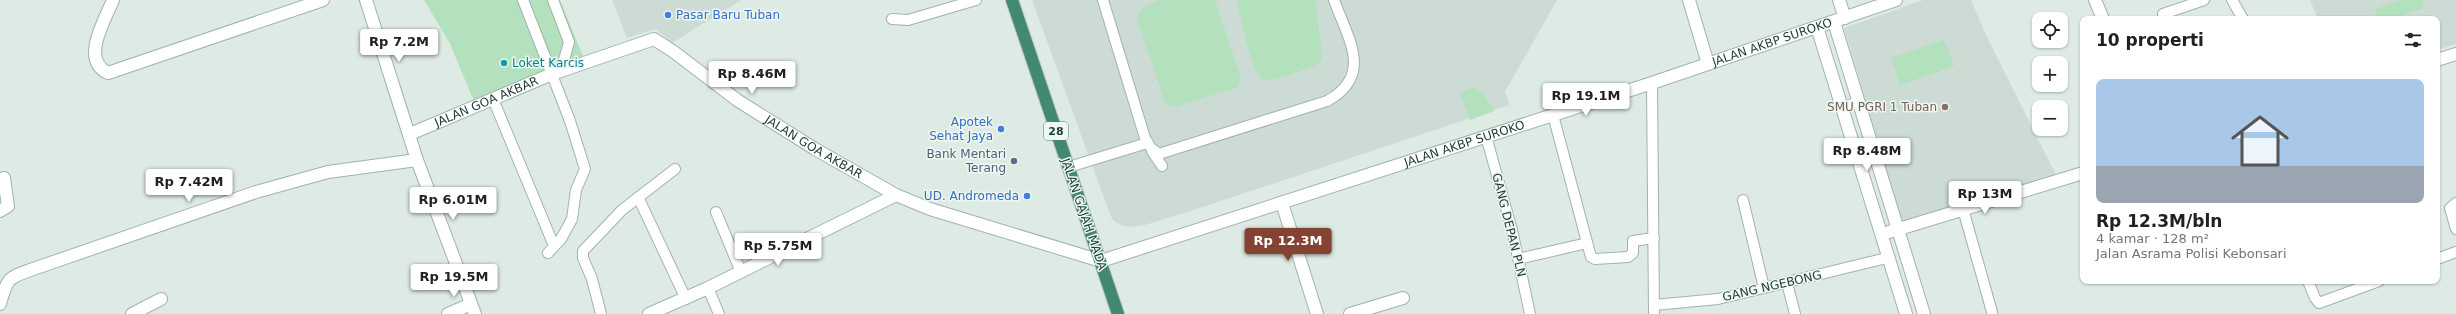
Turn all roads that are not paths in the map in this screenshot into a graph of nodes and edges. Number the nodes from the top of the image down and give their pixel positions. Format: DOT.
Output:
graph roads {
  1 [pos="113,0"];
  2 [pos="323,0"];
  3 [pos="366,0"];
  4 [pos="523,0"];
  5 [pos="553,0"];
  6 [pos="976,0"];
  7 [pos="1012,0"];
  8 [pos="1102,0"];
  9 [pos="1334,0"];
  10 [pos="1689,0"];
  11 [pos="1839,0"];
  12 [pos="1896,0"];
  13 [pos="2095,0"];
  14 [pos="2204,0"];
  15 [pos="2232,0"];
  16 [pos="2163,14"];
  17 [pos="2102,16"];
  18 [pos="2241,16"];
  19 [pos="892,19"];
  20 [pos="1839,20"];
  21 [pos="1814,28"];
  22 [pos="2456,54"];
  23 [pos="2440,59"];
  24 [pos="1708,64"];
  25 [pos="565,70"];
  26 [pos="552,74"];
  27 [pos="1652,83"];
  28 [pos="493,99"];
  29 [pos="1858,102"];
  30 [pos="1842,108"];
  31 [pos="1553,115"];
  32 [pos="410,134"];
  33 [pos="1486,136"];
  34 [pos="1149,146"];
  35 [pos="417,160"];
  36 [pos="1162,166"];
  37 [pos="1069,167"];
  38 [pos="675,168"];
  39 [pos="2080,174"];
  40 [pos="4,178"];
  41 [pos="896,195"];
  42 [pos="638,197"];
  43 [pos="1743,200"];
  44 [pos="1282,203"];
  45 [pos="2456,203"];
  46 [pos="1963,210"];
  47 [pos="0,211"];
  48 [pos="716,212"];
  49 [pos="2456,229"];
  50 [pos="1896,230"];
  51 [pos="1880,234"];
  52 [pos="1654,238"];
  53 [pos="1587,243"];
  54 [pos="2456,252"];
  55 [pos="1888,258"];
  56 [pos="2440,258"];
  57 [pos="1518,259"];
  58 [pos="1101,261"];
  59 [pos="741,272"];
  60 [pos="1787,283"];
  61 [pos="2309,284"];
  62 [pos="2371,284"];
  63 [pos="708,288"];
  64 [pos="1764,288"];
  65 [pos="686,298"];
  66 [pos="1403,298"];
  67 [pos="161,299"];
  68 [pos="0,304"];
  69 [pos="473,309"];
  70 [pos="1654,310"];
  71 [pos="1992,312"];
  72 [pos="132,314"];
  73 [pos="448,314"];
  74 [pos="601,314"];
  75 [pos="649,314"];
  76 [pos="719,314"];
  77 [pos="1118,314"];
  78 [pos="1317,314"];
  79 [pos="1350,314"];
  80 [pos="1530,314"];
  81 [pos="1795,314"];
  82 [pos="1906,314"];
  83 [pos="1924,314"];
  1 -- 2 [label="street"];
  3 -- 32 [label="street"];
  4 -- 26 [label="lane"];
  5 -- 25 [label="lane"];
  6 -- 19 [label="lane"];
  7 -- 37 [label="highway, JALAN GAJAH MADA / 28"];
  8 -- 34 [label="lane"];
  9 -- 34 [label="lane"];
  10 -- 24 [label="street"];
  11 -- 20 [label="street"];
  12 -- 20 [label="street, JALAN AKBP SUROKO"];
  13 -- 17 [label="street"];
  14 -- 16 [label="lane"];
  15 -- 18 [label="lane"];
  20 -- 21 [label="street, JALAN AKBP SUROKO"];
  20 -- 29 [label="street"];
  21 -- 24 [label="street, JALAN AKBP SUROKO"];
  21 -- 30 [label="street"];
  22 -- 23 [label="street"];
  24 -- 27 [label="street, JALAN AKBP SUROKO"];
  25 -- 26 [label="street, JALAN GOA AKBAR"];
  25 -- 41 [label="street, JALAN GOA AKBAR"];
  26 -- 28 [label="street, JALAN GOA AKBAR"];
  26 -- 28 [label="lane"];
  27 -- 31 [label="street, JALAN AKBP SUROKO"];
  27 -- 52 [label="lane"];
  28 -- 32 [label="street, JALAN GOA AKBAR"];
  29 -- 30 [label="lane"];
  29 -- 50 [label="street"];
  30 -- 51 [label="street"];
  31 -- 33 [label="street, JALAN AKBP SUROKO"];
  31 -- 53 [label="lane"];
  32 -- 35 [label="street"];
  33 -- 44 [label="street, JALAN AKBP SUROKO"];
  33 -- 57 [label="lane, GANG DEPAN PLN"];
  34 -- 36 [label="lane"];
  34 -- 37 [label="lane"];
  35 -- 68 [label="street"];
  35 -- 69 [label="street"];
  37 -- 58 [label="highway, JALAN GAJAH MADA / 28"];
  38 -- 42 [label="lane"];
  39 -- 46 [label="street"];
  40 -- 47 [label="street"];
  41 -- 58 [label="street, JALAN GOA AKBAR"];
  41 -- 59 [label="street"];
  42 -- 65 [label="lane"];
  42 -- 74 [label="lane"];
  43 -- 64 [label="lane"];
  44 -- 58 [label="street, JALAN AKBP SUROKO"];
  44 -- 78 [label="street"];
  45 -- 49 [label="lane"];
  46 -- 50 [label="street"];
  46 -- 71 [label="lane"];
  48 -- 59 [label="lane"];
  50 -- 51 [label="street"];
  50 -- 83 [label="street"];
  51 -- 55 [label="street"];
  52 -- 53 [label="lane"];
  52 -- 70 [label="lane"];
  53 -- 57 [label="lane"];
  54 -- 56 [label="lane"];
  55 -- 60 [label="lane, GANG NGEBONG"];
  55 -- 82 [label="street"];
  57 -- 80 [label="lane, GANG DEPAN PLN"];
  58 -- 77 [label="highway, JALAN GAJAH MADA / 28"];
  59 -- 63 [label="street"];
  60 -- 64 [label="lane, GANG NGEBONG"];
  60 -- 81 [label="lane"];
  61 -- 62 [label="lane"];
  63 -- 65 [label="street"];
  63 -- 76 [label="lane"];
  64 -- 70 [label="lane, GANG NGEBONG"];
  65 -- 75 [label="street"];
  66 -- 79 [label="street"];
  67 -- 72 [label="street"];
  69 -- 73 [label="street"];
}
